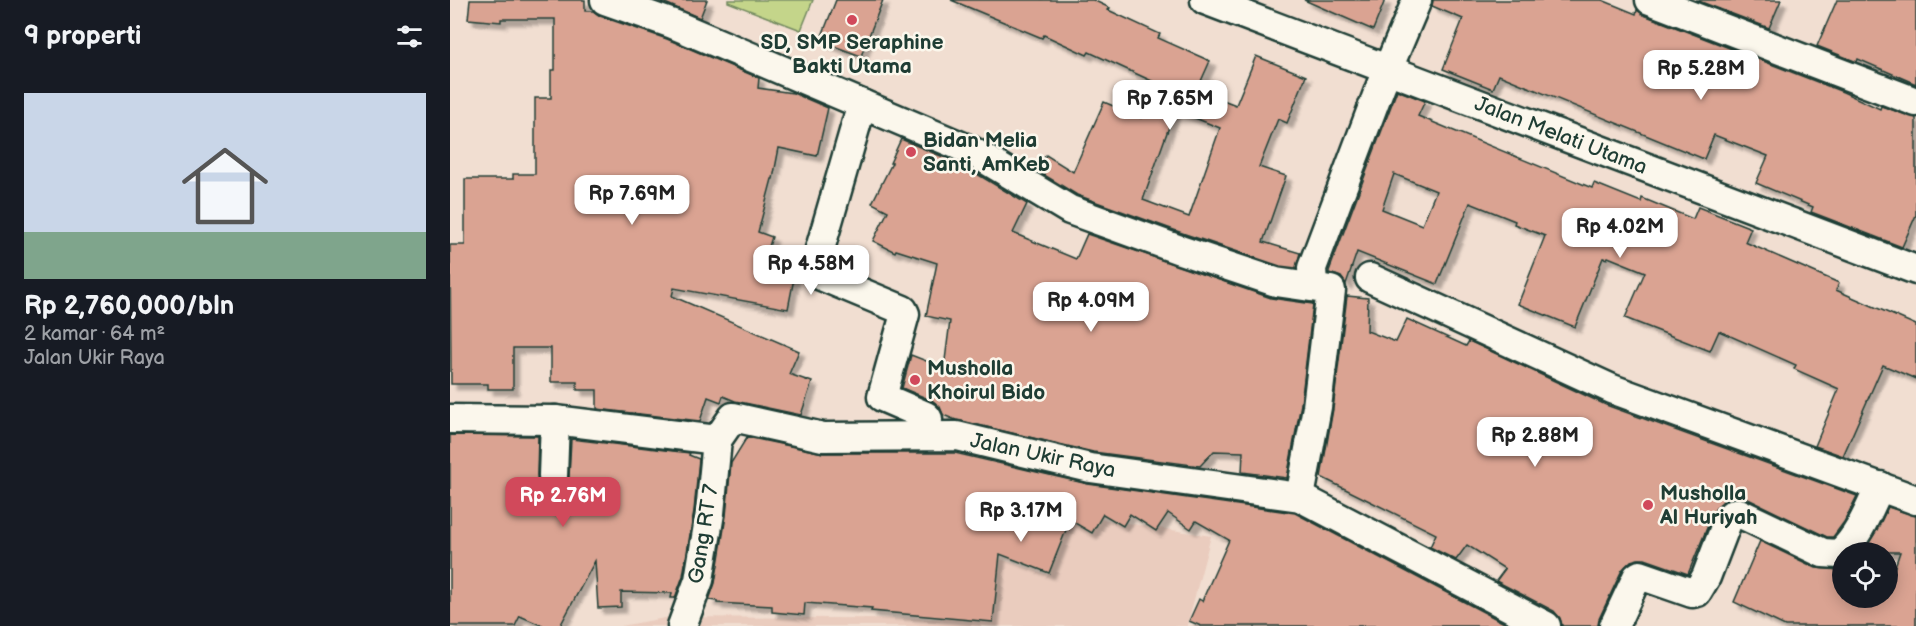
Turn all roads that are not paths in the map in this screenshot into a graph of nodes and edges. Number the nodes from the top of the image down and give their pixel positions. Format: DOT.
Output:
graph roads {
  1 [pos="605,0"];
  2 [pos="1205,0"];
  3 [pos="1417,0"];
  4 [pos="1650,0"];
  5 [pos="1388,69"];
  6 [pos="1916,102"];
  7 [pos="862,104"];
  8 [pos="1916,270"];
  9 [pos="1370,278"];
  10 [pos="1313,286"];
  11 [pos="450,419"];
  12 [pos="555,420"];
  13 [pos="927,436"];
  14 [pos="717,440"];
  15 [pos="553,476"];
  16 [pos="1880,486"];
  17 [pos="1300,497"];
  18 [pos="1916,500"];
  19 [pos="682,626"];
  20 [pos="1546,626"];
  21 [pos="1614,626"];
  1 -- 7 [label="street"];
  2 -- 5 [label="street, Jalan Melati Utama"];
  3 -- 5 [label="street"];
  4 -- 6 [label="street"];
  5 -- 8 [label="street, Jalan Melati Utama"];
  5 -- 10 [label="street"];
  7 -- 10 [label="street"];
  7 -- 13 [label="street"];
  9 -- 16 [label="street"];
  10 -- 17 [label="street"];
  11 -- 12 [label="street"];
  12 -- 14 [label="street"];
  12 -- 15 [label="street"];
  13 -- 14 [label="street, Jalan Ukir Raya"];
  13 -- 17 [label="street, Jalan Ukir Raya"];
  14 -- 19 [label="street, Gang RT 7"];
  16 -- 18 [label="street"];
  16 -- 21 [label="street"];
  17 -- 20 [label="street, Jalan Ukir Raya"];
}
